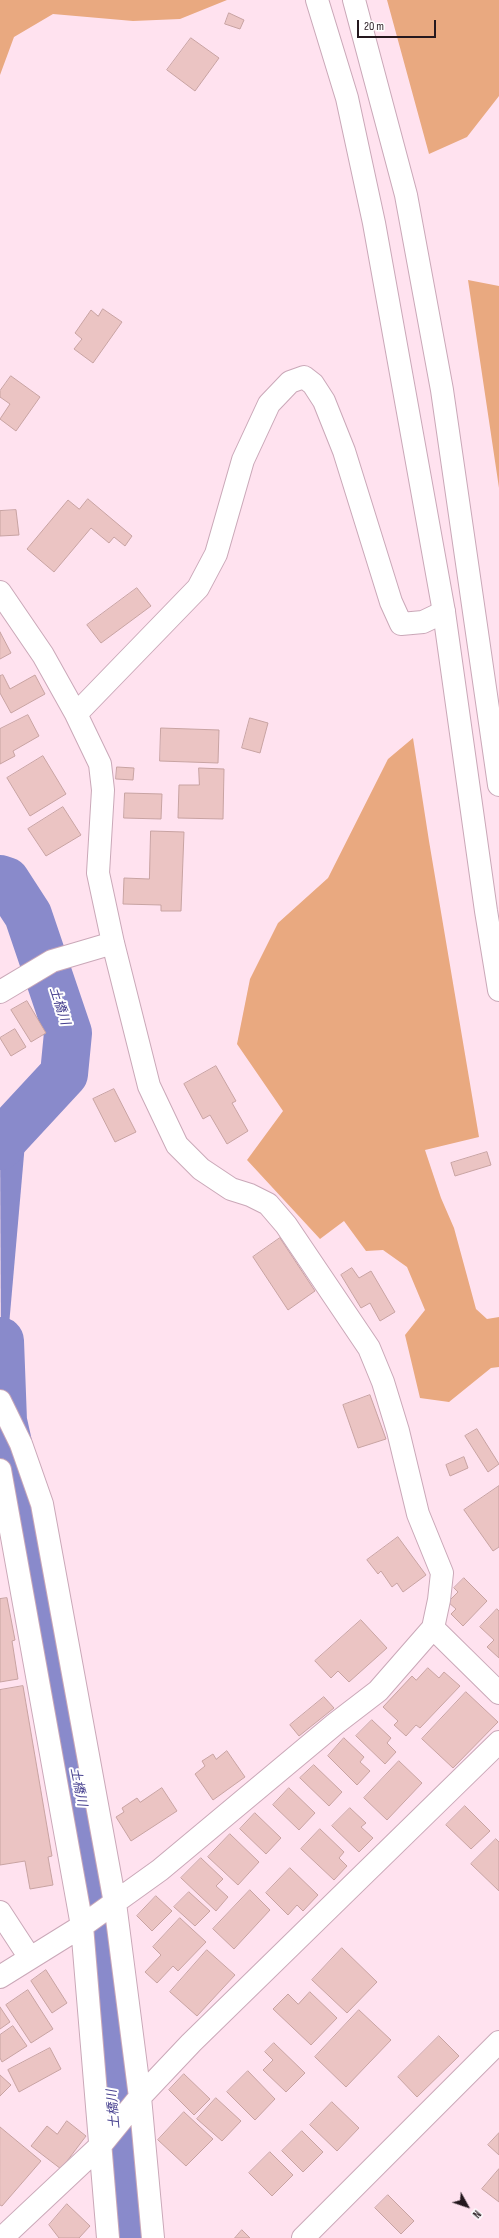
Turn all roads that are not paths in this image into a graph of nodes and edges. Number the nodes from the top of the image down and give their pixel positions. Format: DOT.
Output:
graph roads {
  1 [pos="317,0"];
  2 [pos="354,0"];
  3 [pos="0,592"];
  4 [pos="444,612"];
  5 [pos="76,714"];
  6 [pos="499,785"];
  7 [pos="113,943"];
  8 [pos="499,990"];
  9 [pos="0,992"];
  10 [pos="0,1401"];
  11 [pos="0,1470"];
  12 [pos="432,1628"];
  13 [pos="499,1693"];
  14 [pos="499,1742"];
  15 [pos="115,1903"];
  16 [pos="0,1912"];
  17 [pos="82,1926"];
  18 [pos="30,1958"];
  19 [pos="0,1977"];
  20 [pos="499,2042"];
  21 [pos="140,2097"];
  22 [pos="100,2146"];
  23 [pos="2,2238"];
  24 [pos="108,2238"];
  25 [pos="153,2238"];
  26 [pos="303,2238"];
  1 -- 4 [label="street"];
  2 -- 6 [label="street"];
  3 -- 5 [label="street"];
  4 -- 5 [label="street"];
  4 -- 8 [label="street"];
  5 -- 7 [label="street"];
  7 -- 9 [label="street"];
  7 -- 12 [label="street"];
  10 -- 15 [label="street"];
  11 -- 17 [label="street"];
  12 -- 13 [label="street"];
  12 -- 15 [label="street"];
  14 -- 21 [label="street"];
  15 -- 17 [label="street"];
  15 -- 21 [label="street"];
  16 -- 18 [label="street"];
  17 -- 18 [label="street"];
  17 -- 22 [label="street"];
  18 -- 19 [label="street"];
  20 -- 26 [label="street"];
  21 -- 22 [label="street"];
  21 -- 25 [label="street"];
  22 -- 23 [label="street"];
  22 -- 24 [label="street"];
}
